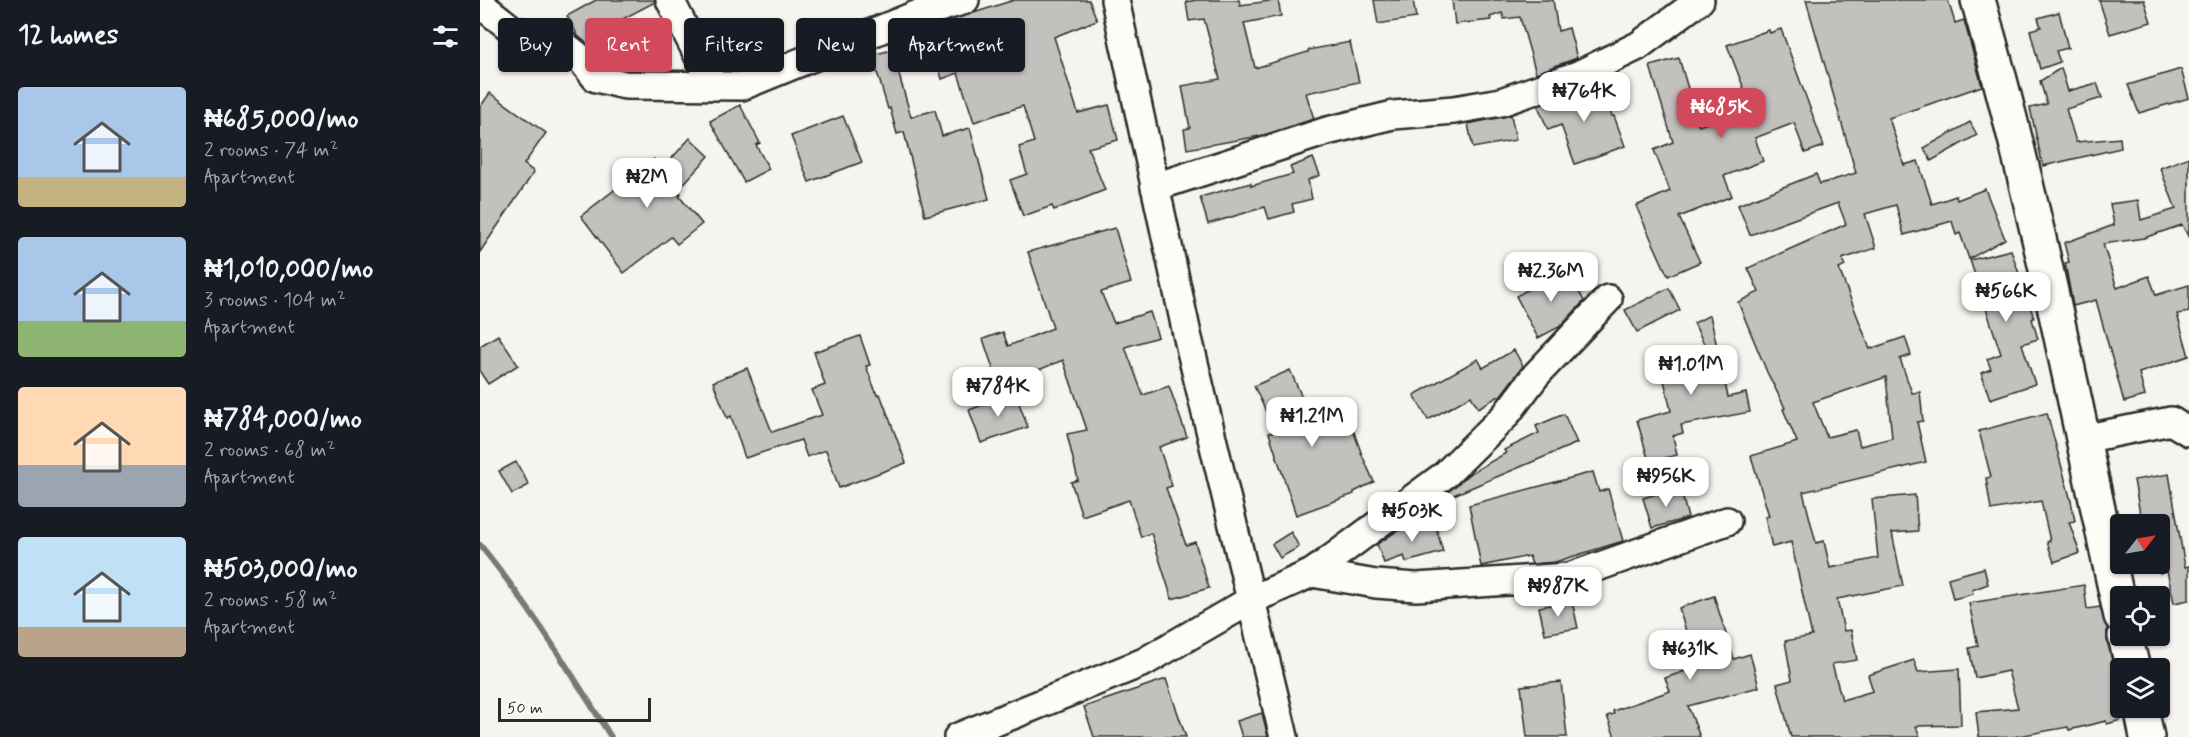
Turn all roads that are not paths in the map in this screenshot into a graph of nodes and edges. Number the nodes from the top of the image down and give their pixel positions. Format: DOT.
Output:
graph roads {
  1 [pos="670,0"];
  2 [pos="965,0"];
  3 [pos="1115,0"];
  4 [pos="1700,0"];
  5 [pos="1978,0"];
  6 [pos="480,4"];
  7 [pos="714,86"];
  8 [pos="1155,187"];
  9 [pos="1608,299"];
  10 [pos="2189,432"];
  11 [pos="2083,439"];
  12 [pos="1727,521"];
  13 [pos="1312,573"];
  14 [pos="2115,586"];
  15 [pos="1251,600"];
  16 [pos="2143,718"];
  17 [pos="958,737"];
  18 [pos="1284,737"];
  19 [pos="2147,737"];
  1 -- 7 [label="street"];
  2 -- 7 [label="street"];
  3 -- 8 [label="street"];
  4 -- 8 [label="street"];
  5 -- 11 [label="main road"];
  6 -- 7 [label="street"];
  8 -- 15 [label="street"];
  9 -- 13 [label="street"];
  10 -- 11 [label="street"];
  11 -- 14 [label="main road"];
  12 -- 13 [label="street"];
  13 -- 15 [label="street"];
  15 -- 17 [label="street"];
  15 -- 18 [label="street"];
  16 -- 19 [label="main road"];
}
